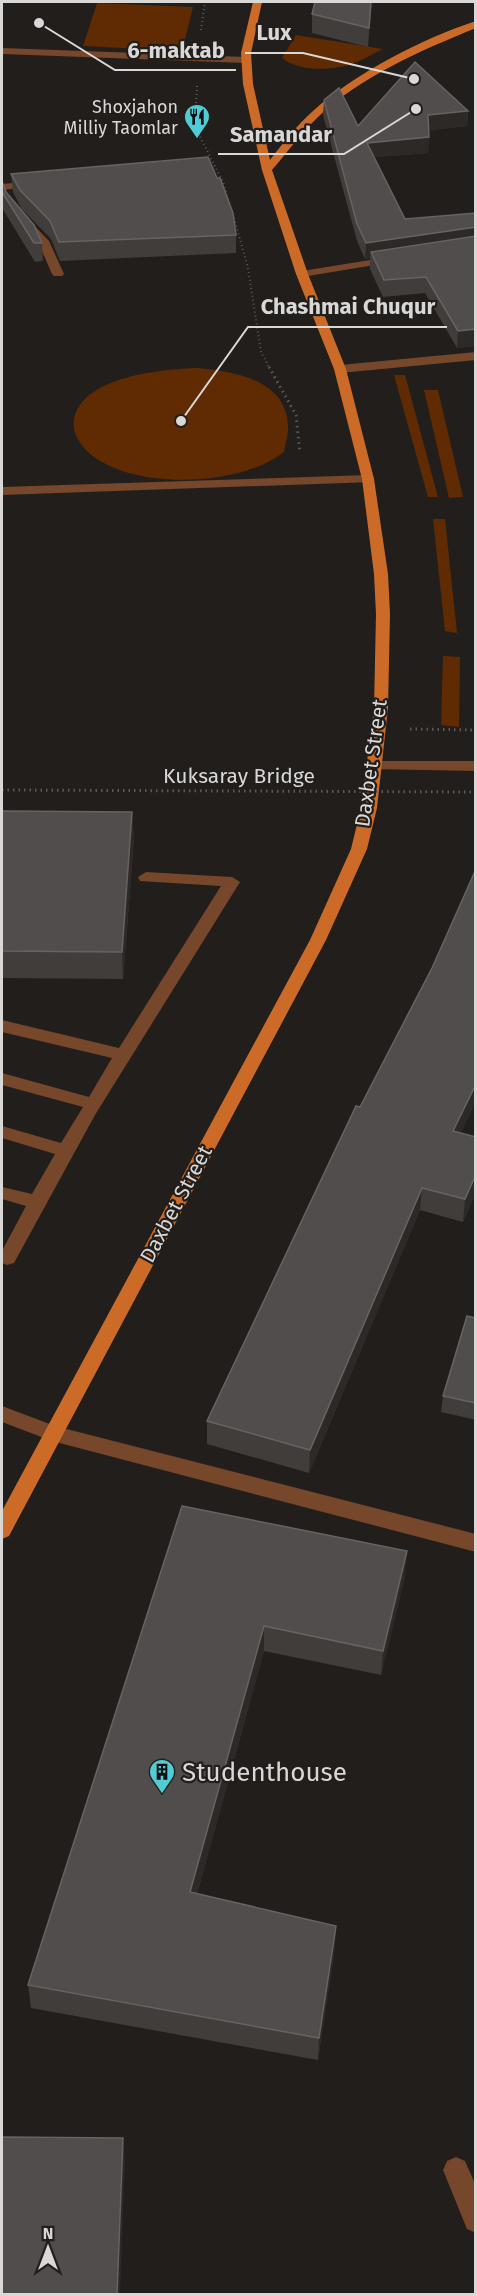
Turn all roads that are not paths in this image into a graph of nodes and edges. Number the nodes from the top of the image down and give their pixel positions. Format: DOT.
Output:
graph roads {
  1 [pos="257,2"];
  2 [pos="476,24"];
  3 [pos="2,51"];
  4 [pos="40,54"];
  5 [pos="246,60"];
  6 [pos="2,61"];
  7 [pos="267,170"];
  8 [pos="49,183"];
  9 [pos="2,187"];
  10 [pos="406,258"];
  11 [pos="58,274"];
  12 [pos="302,274"];
  13 [pos="476,356"];
  14 [pos="340,369"];
  15 [pos="368,478"];
  16 [pos="2,491"];
  17 [pos="375,766"];
  18 [pos="476,766"];
  19 [pos="146,877"];
  20 [pos="2,1026"];
  21 [pos="122,1055"];
  22 [pos="2,1079"];
  23 [pos="94,1104"];
  24 [pos="2,1132"];
  25 [pos="66,1151"];
  26 [pos="2,1193"];
  27 [pos="36,1202"];
  28 [pos="7,1258"];
  29 [pos="2,1414"];
  30 [pos="52,1433"];
  31 [pos="2,1530"];
  32 [pos="476,1543"];
  33 [pos="456,2170"];
  34 [pos="476,2220"];
  1 -- 5 [label="main road, Daxbet Street"];
  2 -- 7 [label="main road"];
  3 -- 4 [label="street"];
  4 -- 5 [label="street"];
  4 -- 6 [label="street"];
  5 -- 7 [label="main road, Daxbet Street"];
  7 -- 12 [label="main road, Daxbet Street"];
  8 -- 9 [label="street"];
  9 -- 11 [label="street"];
  10 -- 12 [label="street"];
  12 -- 14 [label="main road, Daxbet Street"];
  13 -- 14 [label="street"];
  14 -- 15 [label="main road, Daxbet Street"];
  15 -- 16 [label="street"];
  15 -- 17 [label="main road, Daxbet Street"];
  17 -- 18 [label="street"];
  17 -- 30 [label="main road, Daxbet Street"];
  19 -- 21 [label="street"];
  20 -- 21 [label="street"];
  21 -- 23 [label="street"];
  22 -- 23 [label="street"];
  23 -- 25 [label="street"];
  24 -- 25 [label="street"];
  25 -- 27 [label="street"];
  26 -- 27 [label="street"];
  27 -- 28 [label="street"];
  29 -- 30 [label="street"];
  30 -- 31 [label="main road, Daxbet Street"];
  30 -- 32 [label="street"];
  33 -- 34 [label="street"];
}
